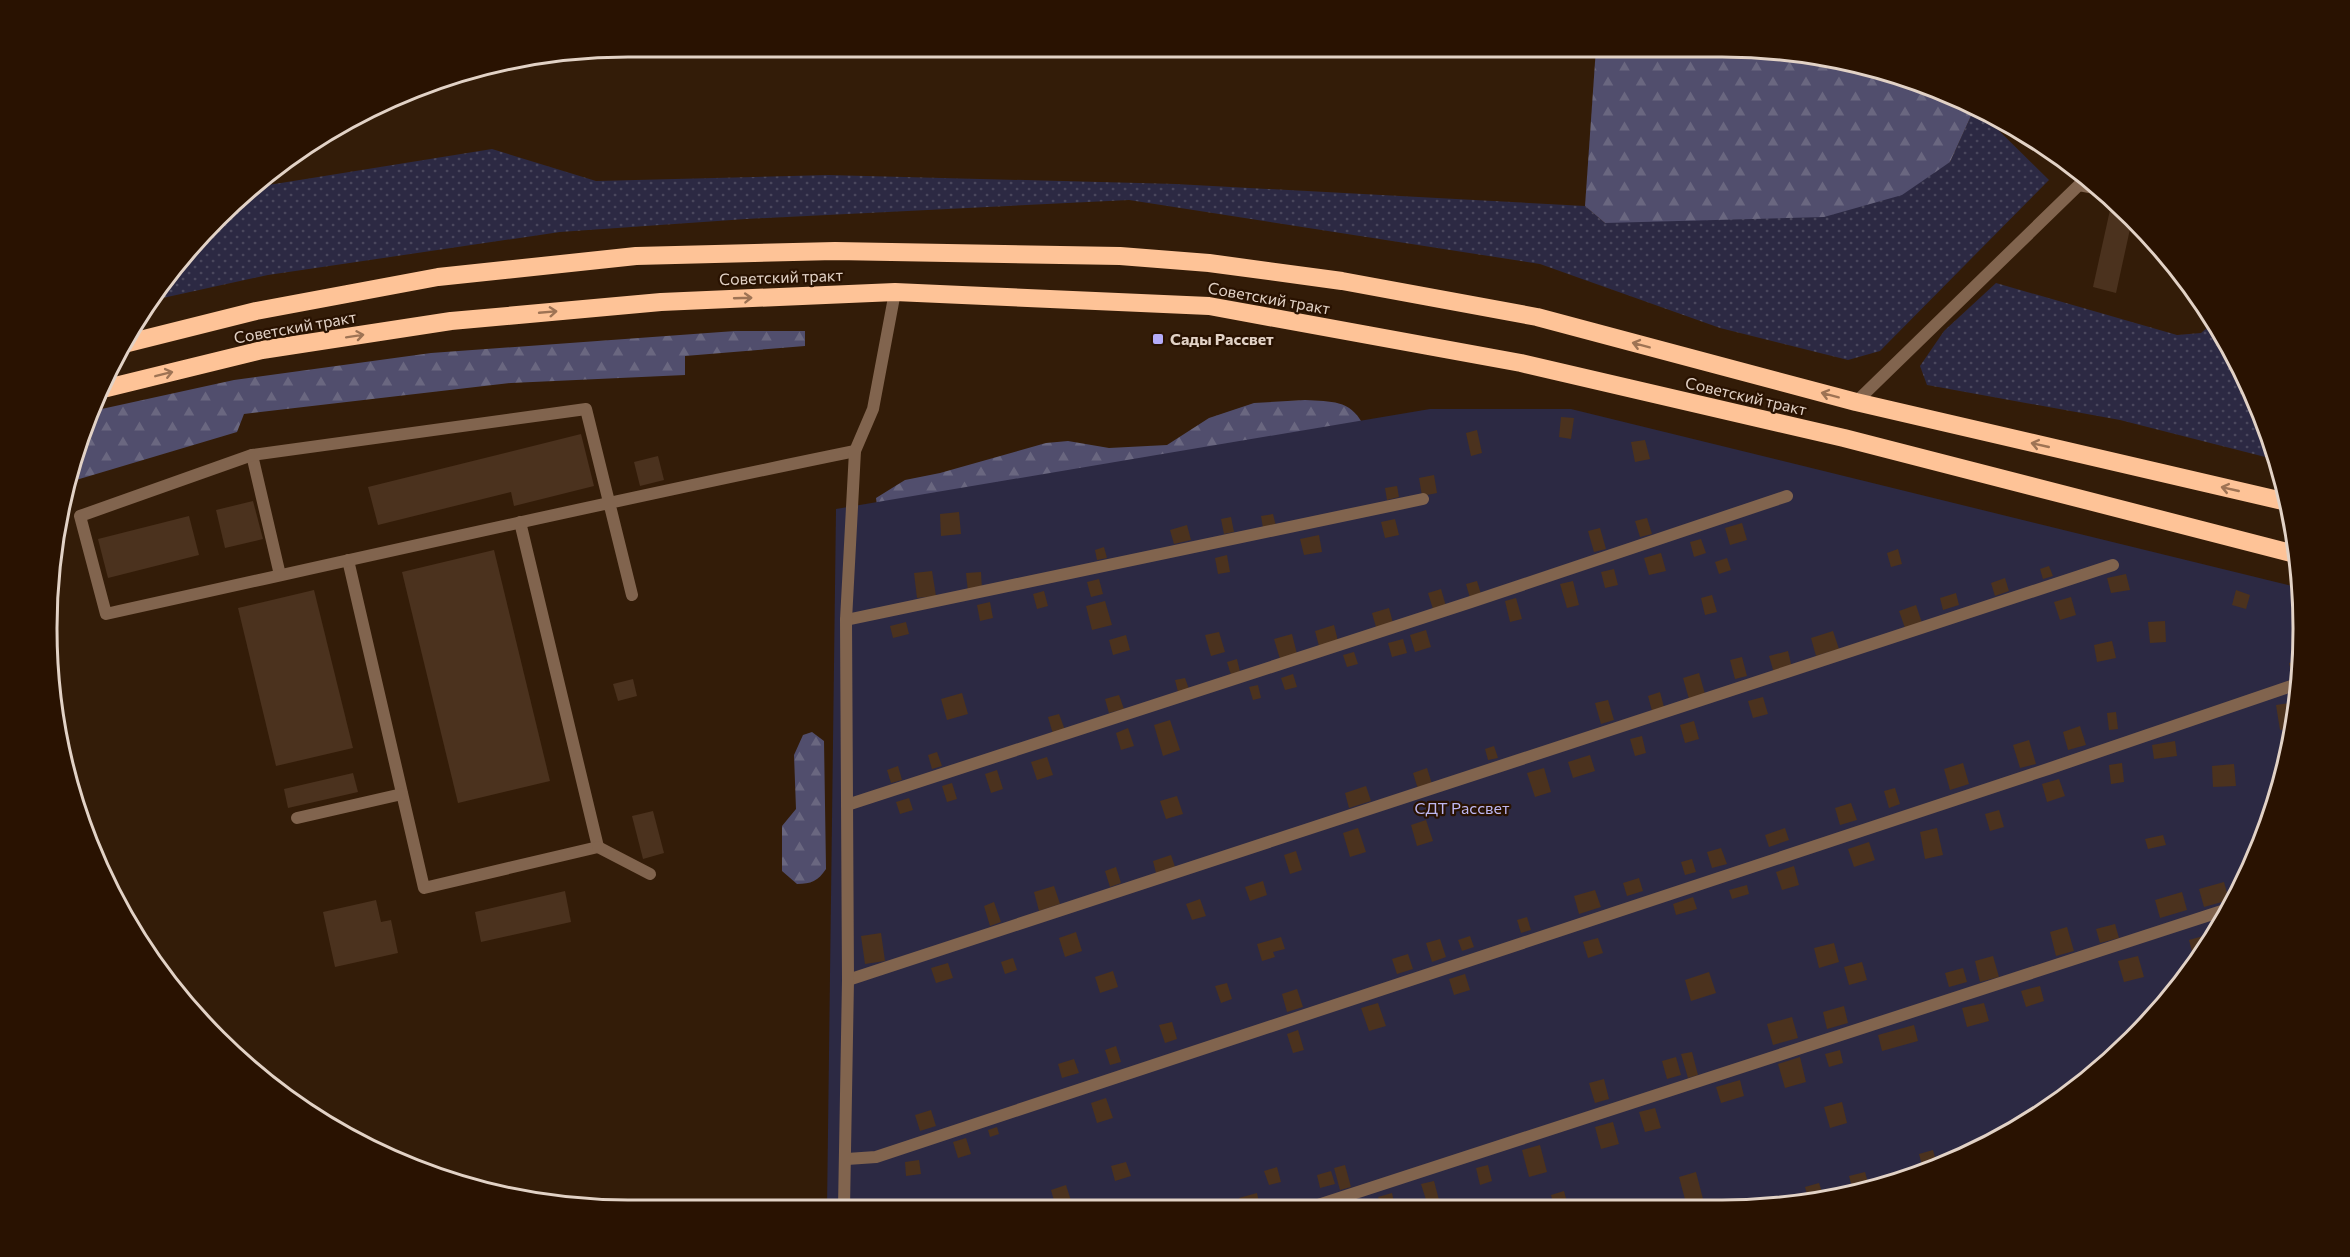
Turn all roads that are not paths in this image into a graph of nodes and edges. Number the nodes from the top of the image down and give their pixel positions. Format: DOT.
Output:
graph roads {
  1 [pos="2082,186"];
  2 [pos="895,292"];
  3 [pos="136,340"];
  4 [pos="111,387"];
  5 [pos="1856,402"];
  6 [pos="855,451"];
  7 [pos="252,455"];
  8 [pos="1787,496"];
  9 [pos="1423,500"];
  10 [pos="2278,500"];
  11 [pos="608,502"];
  12 [pos="520,522"];
  13 [pos="2288,552"];
  14 [pos="348,560"];
  15 [pos="2113,565"];
  16 [pos="280,575"];
  17 [pos="632,595"];
  18 [pos="846,620"];
  19 [pos="2290,686"];
  20 [pos="402,794"];
  21 [pos="847,805"];
  22 [pos="297,818"];
  23 [pos="598,847"];
  24 [pos="650,874"];
  25 [pos="2217,913"];
  26 [pos="848,980"];
  27 [pos="847,1159"];
  28 [pos="844,1200"];
  29 [pos="1334,1200"];
  1 -- 5 [label="lane"];
  4 -- 2 [label="highway, Советский тракт, one-way"];
  2 -- 6 [label="lane"];
  2 -- 13 [label="highway, Советский тракт"];
  5 -- 3 [label="highway, Советский тракт, one-way"];
  10 -- 5 [label="highway, Советский тракт, one-way"];
  6 -- 11 [label="lane"];
  6 -- 18 [label="lane"];
  7 -- 11 [label="lane"];
  7 -- 16 [label="lane"];
  7 -- 16 [label="lane"];
  8 -- 21 [label="lane"];
  9 -- 18 [label="lane"];
  11 -- 12 [label="lane"];
  11 -- 17 [label="lane"];
  12 -- 14 [label="lane"];
  12 -- 23 [label="lane"];
  14 -- 16 [label="lane"];
  14 -- 20 [label="lane"];
  15 -- 26 [label="lane"];
  18 -- 21 [label="lane"];
  19 -- 27 [label="lane"];
  20 -- 22 [label="lane"];
  20 -- 23 [label="lane"];
  21 -- 26 [label="lane"];
  23 -- 24 [label="lane"];
  25 -- 29 [label="lane"];
  26 -- 27 [label="lane"];
  27 -- 28 [label="lane"];
}
